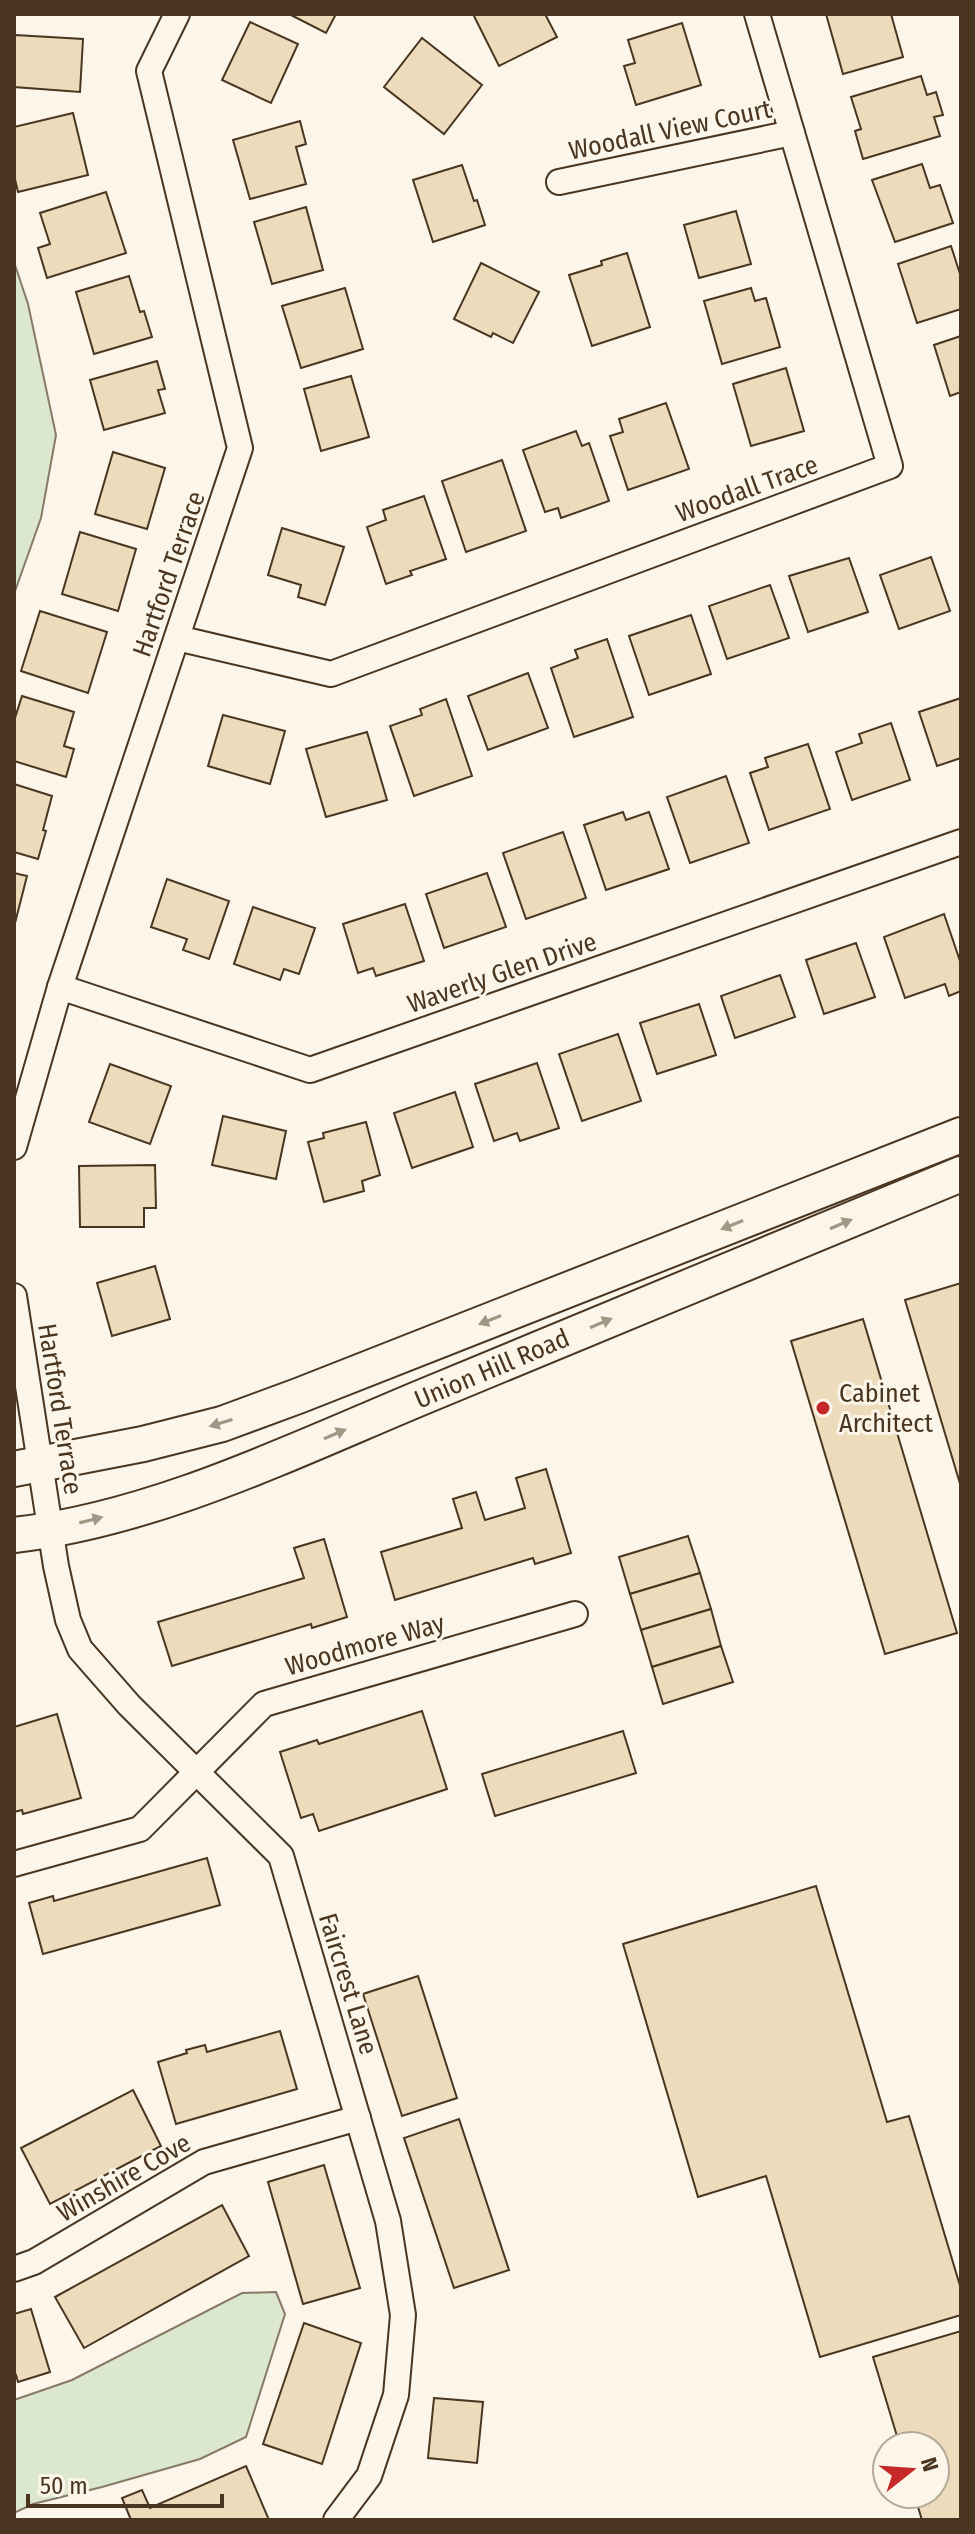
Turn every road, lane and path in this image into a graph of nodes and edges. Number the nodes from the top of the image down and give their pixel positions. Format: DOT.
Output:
graph roads {
  1 [pos="177,14"];
  2 [pos="757,14"];
  3 [pos="792,133"];
  4 [pos="559,182"];
  5 [pos="177,638"];
  6 [pos="961,842"];
  7 [pos="60,987"];
  8 [pos="961,1135"];
  9 [pos="14,1147"];
  10 [pos="961,1174"];
  11 [pos="14,1296"];
  12 [pos="27,1468"];
  13 [pos="51,1530"];
  14 [pos="14,1535"];
  15 [pos="575,1614"];
  16 [pos="195,1771"];
  17 [pos="14,1864"];
  18 [pos="358,2118"];
  19 [pos="14,2269"];
  20 [pos="336,2520"];
  1 -- 5 [label="street, Hartford Terrace"];
  2 -- 3 [label="street, Woodall Trace"];
  3 -- 4 [label="street, Woodall View Court"];
  3 -- 5 [label="street, Woodall Trace"];
  5 -- 7 [label="street, Hartford Terrace"];
  6 -- 7 [label="street, Waverly Glen Drive"];
  7 -- 9 [label="street, Hartford Terrace"];
  8 -- 12 [label="street, Union Hill Road, one-way"];
  13 -- 10 [label="street, Union Hill Road, one-way"];
  11 -- 12 [label="street, Hartford Terrace"];
  12 -- 13 [label="street, Hartford Terrace"];
  13 -- 14 [label="street, Union Hill Road"];
  13 -- 16 [label="street, Faircrest Lane"];
  15 -- 16 [label="street, Woodmore Way"];
  16 -- 17 [label="street, Woodmore Way"];
  16 -- 18 [label="street, Faircrest Lane"];
  18 -- 19 [label="street, Winshire Cove"];
  18 -- 20 [label="street, Faircrest Lane"];
}
